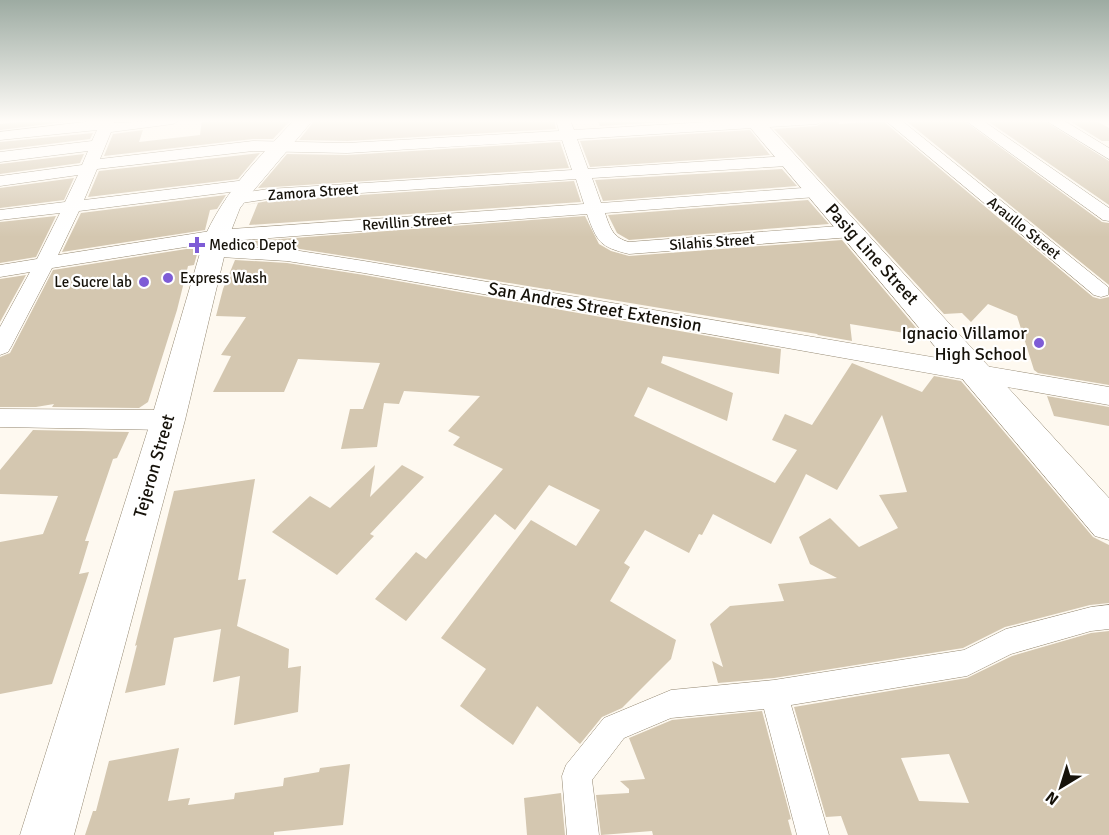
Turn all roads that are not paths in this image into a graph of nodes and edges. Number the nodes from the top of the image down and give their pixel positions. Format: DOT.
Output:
graph roads {
  1 [pos="93,159"];
  2 [pos="152,159"];
  3 [pos="271,159"];
  4 [pos="577,159"];
  5 [pos="940,159"];
  6 [pos="1028,159"];
  7 [pos="787,161"];
  8 [pos="90,167"];
  9 [pos="583,175"];
  10 [pos="0,181"];
  11 [pos="240,192"];
  12 [pos="816,192"];
  13 [pos="72,205"];
  14 [pos="595,209"];
  15 [pos="0,215"];
  16 [pos="1109,216"];
  17 [pos="852,231"];
  18 [pos="214,244"];
  19 [pos="45,264"];
  20 [pos="0,271"];
  21 [pos="1101,291"];
  22 [pos="0,347"];
  23 [pos="977,372"];
  24 [pos="1109,396"];
  25 [pos="0,418"];
  26 [pos="168,420"];
  27 [pos="1109,524"];
  28 [pos="1109,617"];
  29 [pos="774,694"];
  30 [pos="47,835"];
  31 [pos="583,835"];
  32 [pos="813,835"];
  1 -- 8 [label="street"];
  2 -- 8 [label="street"];
  3 -- 11 [label="main road, Tejeron Street"];
  4 -- 9 [label="street, Silahis Street"];
  5 -- 21 [label="street, Araullo Street"];
  6 -- 16 [label="street"];
  7 -- 9 [label="street, Zamora Street"];
  7 -- 12 [label="main road, Pasig Line Street"];
  8 -- 10 [label="street"];
  8 -- 13 [label="street"];
  9 -- 11 [label="street, Zamora Street"];
  9 -- 14 [label="street, Silahis Street"];
  11 -- 13 [label="street, Zamora Street"];
  11 -- 18 [label="main road, Tejeron Street"];
  12 -- 14 [label="street, Revillin Street"];
  12 -- 17 [label="main road, Pasig Line Street"];
  13 -- 15 [label="street, Zamora Street"];
  13 -- 19 [label="street"];
  14 -- 17 [label="street, Silahis Street"];
  14 -- 18 [label="street, Revillin Street"];
  17 -- 23 [label="main road, Pasig Line Street"];
  18 -- 19 [label="street, Revillin Street"];
  18 -- 23 [label="street, San Andres Street Extension"];
  18 -- 26 [label="main road, Tejeron Street"];
  19 -- 20 [label="street, Revillin Street"];
  19 -- 22 [label="street"];
  23 -- 24 [label="street, San Andres Street Extension"];
  23 -- 27 [label="main road, Pasig Line Street"];
  25 -- 26 [label="street"];
  26 -- 30 [label="main road, Tejeron Street"];
  28 -- 29 [label="street"];
  29 -- 31 [label="street"];
  29 -- 32 [label="street"];
}
